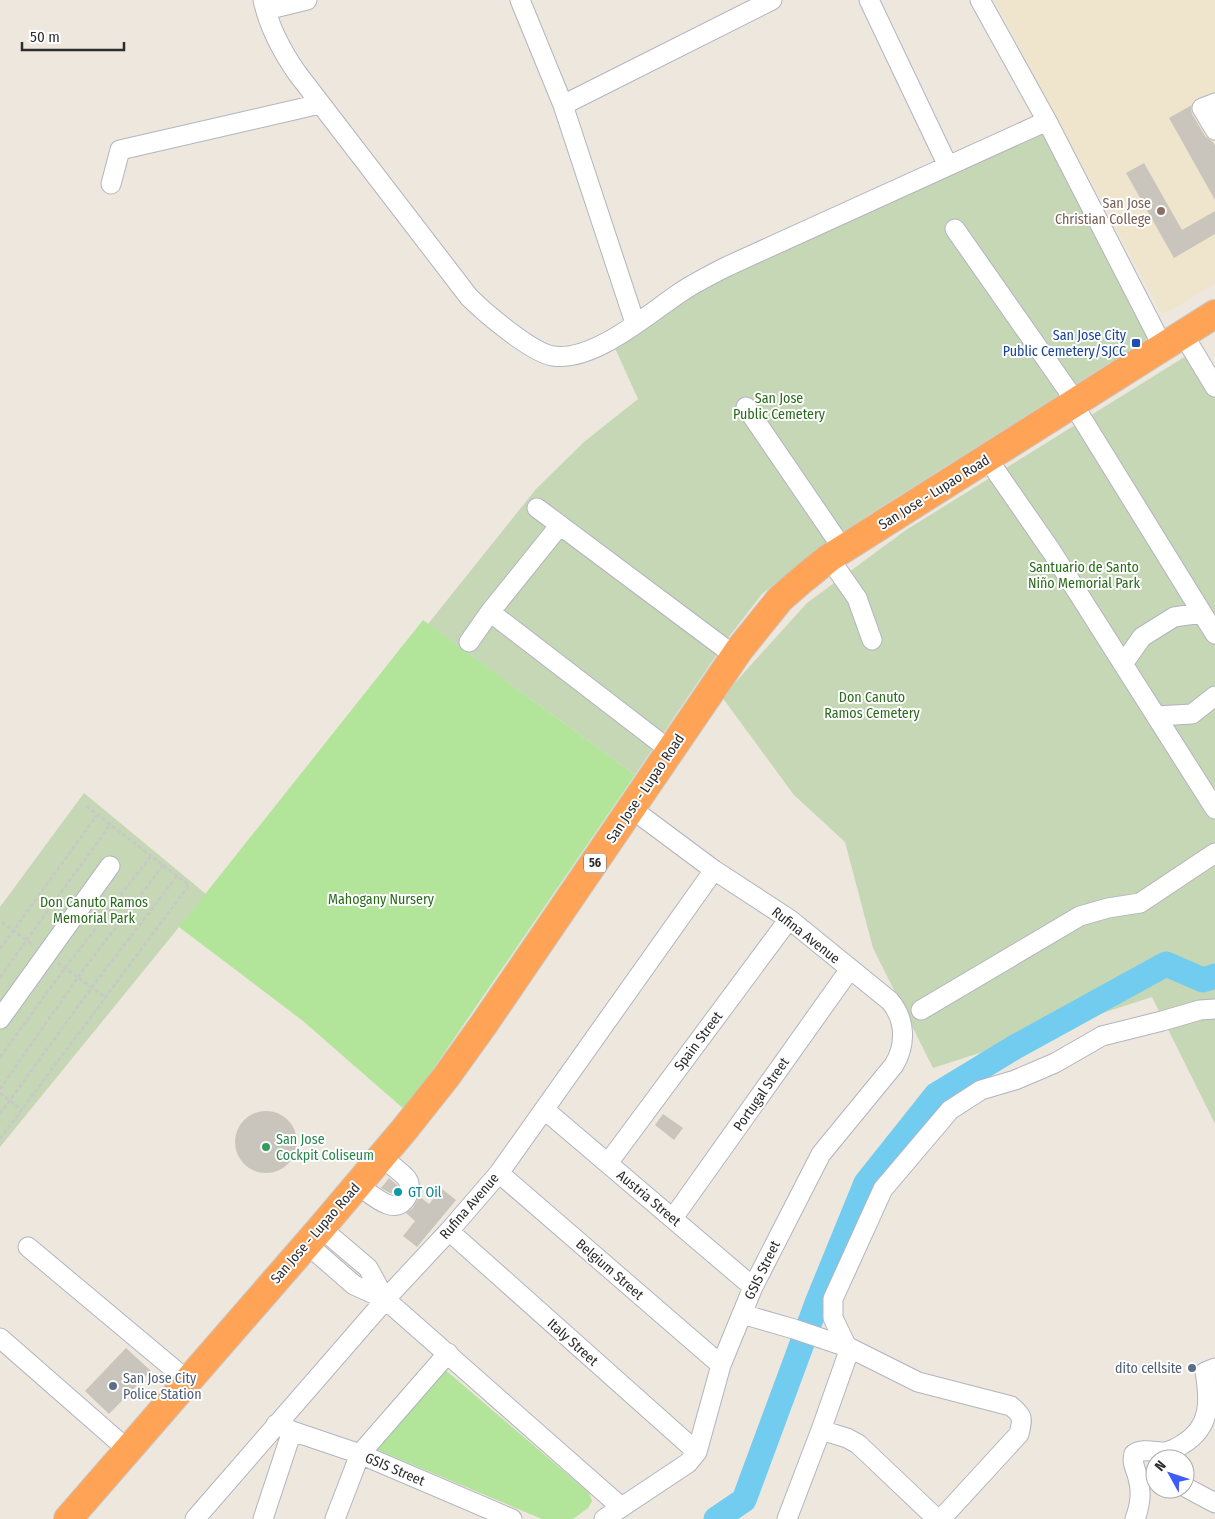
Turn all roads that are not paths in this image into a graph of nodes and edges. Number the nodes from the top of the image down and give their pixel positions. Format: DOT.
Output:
graph roads {
  1 [pos="308,0"];
  2 [pos="520,0"];
  3 [pos="772,0"];
  4 [pos="869,0"];
  5 [pos="980,0"];
  6 [pos="264,5"];
  7 [pos="1215,103"];
  8 [pos="320,104"];
  9 [pos="563,105"];
  10 [pos="1047,121"];
  11 [pos="1215,130"];
  12 [pos="948,166"];
  13 [pos="111,184"];
  14 [pos="955,229"];
  15 [pos="1215,314"];
  16 [pos="635,323"];
  17 [pos="1173,340"];
  18 [pos="1215,387"];
  19 [pos="1075,403"];
  20 [pos="746,406"];
  21 [pos="987,458"];
  22 [pos="537,508"];
  23 [pos="560,525"];
  24 [pos="836,554"];
  25 [pos="490,612"];
  26 [pos="1202,613"];
  27 [pos="1215,634"];
  28 [pos="872,640"];
  29 [pos="469,642"];
  30 [pos="736,656"];
  31 [pos="1123,664"];
  32 [pos="1215,696"];
  33 [pos="1156,716"];
  34 [pos="671,752"];
  35 [pos="1215,808"];
  36 [pos="632,809"];
  37 [pos="1215,853"];
  38 [pos="110,866"];
  39 [pos="714,870"];
  40 [pos="789,919"];
  41 [pos="850,969"];
  42 [pos="893,1005"];
  43 [pos="922,1010"];
  44 [pos="1215,1010"];
  45 [pos="0,1019"];
  46 [pos="545,1110"];
  47 [pos="381,1156"];
  48 [pos="608,1163"];
  49 [pos="499,1173"];
  50 [pos="357,1184"];
  51 [pos="673,1218"];
  52 [pos="449,1231"];
  53 [pos="314,1236"];
  54 [pos="28,1247"];
  55 [pos="753,1287"];
  56 [pos="385,1299"];
  57 [pos="742,1314"];
  58 [pos="0,1338"];
  59 [pos="848,1347"];
  60 [pos="448,1353"];
  61 [pos="721,1365"];
  62 [pos="1215,1368"];
  63 [pos="187,1380"];
  64 [pos="284,1428"];
  65 [pos="821,1430"];
  66 [pos="128,1450"];
  67 [pos="697,1452"];
  68 [pos="360,1454"];
  69 [pos="1195,1492"];
  70 [pos="1215,1503"];
  71 [pos="621,1507"];
  72 [pos="196,1518"];
  73 [pos="68,1519"];
  74 [pos="263,1519"];
  75 [pos="335,1519"];
  76 [pos="512,1519"];
  77 [pos="604,1519"];
  78 [pos="788,1519"];
  79 [pos="938,1519"];
  80 [pos="941,1519"];
  81 [pos="1135,1519"];
  1 -- 6 [label="street"];
  2 -- 9 [label="street"];
  3 -- 9 [label="street"];
  4 -- 12 [label="street"];
  5 -- 10 [label="street"];
  6 -- 8 [label="street"];
  7 -- 11 [label="street"];
  8 -- 13 [label="street"];
  8 -- 16 [label="street"];
  9 -- 16 [label="street"];
  10 -- 12 [label="street"];
  10 -- 17 [label="street"];
  12 -- 16 [label="street"];
  14 -- 19 [label="street"];
  15 -- 17 [label="highway, San Jose - Lupao Road / 56"];
  17 -- 18 [label="street"];
  17 -- 19 [label="highway, San Jose - Lupao Road / 56"];
  19 -- 21 [label="highway, San Jose - Lupao Road / 56"];
  19 -- 26 [label="street"];
  20 -- 24 [label="street"];
  21 -- 24 [label="highway, San Jose - Lupao Road / 56"];
  21 -- 31 [label="street"];
  22 -- 23 [label="street"];
  23 -- 25 [label="street"];
  23 -- 30 [label="street"];
  24 -- 28 [label="street"];
  24 -- 30 [label="highway, San Jose - Lupao Road / 56"];
  25 -- 29 [label="street"];
  25 -- 34 [label="street"];
  26 -- 27 [label="street"];
  26 -- 31 [label="street"];
  30 -- 34 [label="highway, San Jose - Lupao Road / 56"];
  31 -- 33 [label="street"];
  32 -- 33 [label="street"];
  33 -- 35 [label="street"];
  34 -- 36 [label="highway, San Jose - Lupao Road / 56"];
  36 -- 39 [label="street, Rufina Avenue"];
  36 -- 47 [label="highway, San Jose - Lupao Road / 56"];
  37 -- 43 [label="street"];
  38 -- 45 [label="street"];
  39 -- 40 [label="street, Rufina Avenue"];
  39 -- 46 [label="street, Rufina Avenue"];
  40 -- 41 [label="street, Rufina Avenue"];
  40 -- 48 [label="street, Spain Street"];
  41 -- 42 [label="street, Rufina Avenue"];
  41 -- 51 [label="street, Portugal Street"];
  42 -- 55 [label="street, GSIS Street"];
  44 -- 59 [label="street"];
  46 -- 48 [label="street, Austria Street"];
  46 -- 49 [label="street, Rufina Avenue"];
  47 -- 50 [label="highway, San Jose - Lupao Road / 56"];
  47 -- 50 [label="street"];
  48 -- 51 [label="street, Austria Street"];
  49 -- 52 [label="street, Rufina Avenue"];
  49 -- 61 [label="street, Belgium Street"];
  50 -- 53 [label="highway, San Jose - Lupao Road / 56"];
  51 -- 55 [label="street, Austria Street"];
  52 -- 56 [label="street, Rufina Avenue"];
  52 -- 67 [label="street, Italy Street"];
  53 -- 56 [label="street"];
  53 -- 63 [label="highway, San Jose - Lupao Road / 56"];
  54 -- 63 [label="street"];
  55 -- 57 [label="street, GSIS Street"];
  56 -- 60 [label="street"];
  56 -- 64 [label="street, Rufina Avenue"];
  57 -- 59 [label="street"];
  57 -- 61 [label="street, GSIS Street"];
  58 -- 66 [label="street"];
  59 -- 65 [label="street"];
  59 -- 80 [label="street"];
  60 -- 68 [label="street"];
  60 -- 71 [label="street"];
  61 -- 67 [label="street, GSIS Street"];
  62 -- 81 [label="street"];
  63 -- 66 [label="highway, San Jose - Lupao Road / 56"];
  64 -- 68 [label="street, GSIS Street"];
  64 -- 72 [label="street, Rufina Avenue"];
  64 -- 74 [label="street"];
  65 -- 78 [label="street"];
  65 -- 79 [label="street"];
  66 -- 73 [label="highway, San Jose - Lupao Road / 56"];
  67 -- 71 [label="street"];
  68 -- 75 [label="street"];
  68 -- 76 [label="street, GSIS Street"];
  69 -- 70 [label="street"];
  71 -- 77 [label="street"];
}
